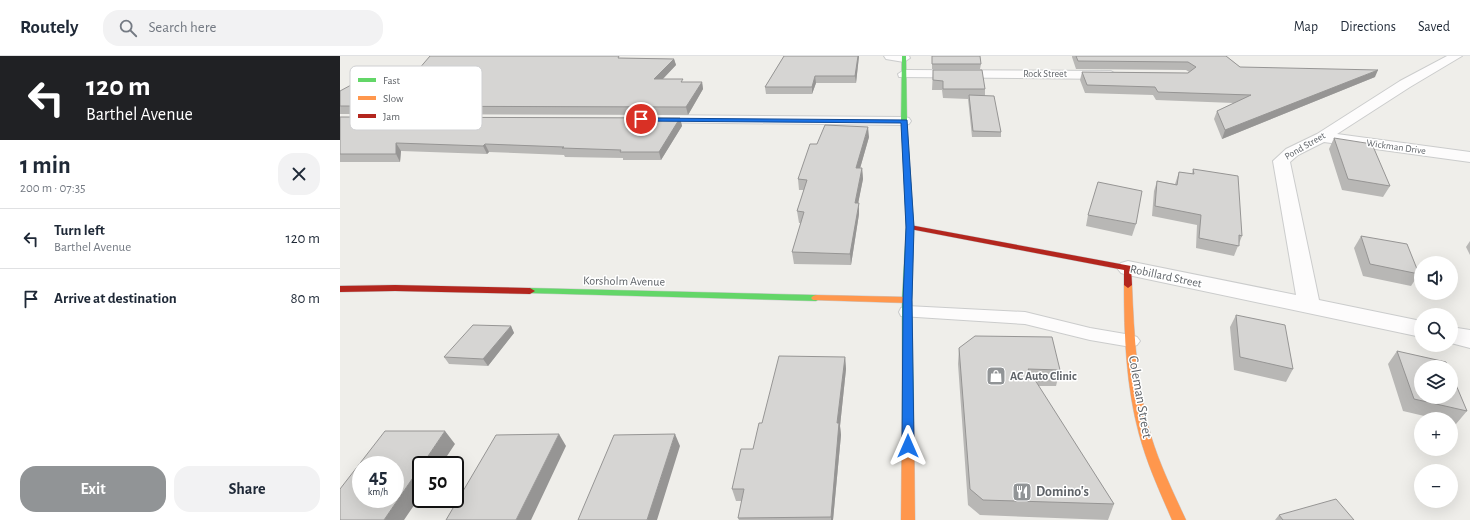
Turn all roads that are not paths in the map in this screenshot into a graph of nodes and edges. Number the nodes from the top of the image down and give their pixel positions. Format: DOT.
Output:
graph roads {
  1 [pos="890,56"];
  2 [pos="1456,56"];
  3 [pos="904,57"];
  4 [pos="1045,62"];
  5 [pos="904,74"];
  6 [pos="1051,74"];
  7 [pos="1123,75"];
  8 [pos="638,119"];
  9 [pos="904,121"];
  10 [pos="1322,137"];
  11 [pos="1470,157"];
  12 [pos="910,227"];
  13 [pos="1128,268"];
  14 [pos="340,289"];
  15 [pos="907,306"];
  16 [pos="1309,306"];
  17 [pos="1414,328"];
  18 [pos="1458,336"];
  19 [pos="1470,339"];
  20 [pos="1131,341"];
  21 [pos="908,520"];
  22 [pos="1179,520"];
  1 -- 3 [label="street"];
  2 -- 10 [label="street, Pond Street"];
  3 -- 5 [label="street"];
  4 -- 6 [label="street"];
  5 -- 6 [label="street, Rock Street"];
  5 -- 9 [label="street"];
  6 -- 7 [label="street, Rock Street"];
  8 -- 9 [label="street"];
  9 -- 12 [label="street"];
  10 -- 11 [label="street, Wickman Drive"];
  10 -- 16 [label="street, Pond Street"];
  12 -- 13 [label="street, Robillard Street"];
  12 -- 15 [label="street"];
  13 -- 16 [label="street, Robillard Street"];
  13 -- 20 [label="street, Coleman Street"];
  14 -- 15 [label="street, Korsholm Avenue"];
  15 -- 20 [label="lane"];
  15 -- 21 [label="street"];
  16 -- 17 [label="street, Robillard Street"];
  18 -- 19 [label="street"];
  20 -- 22 [label="street, Coleman Street"];
}
